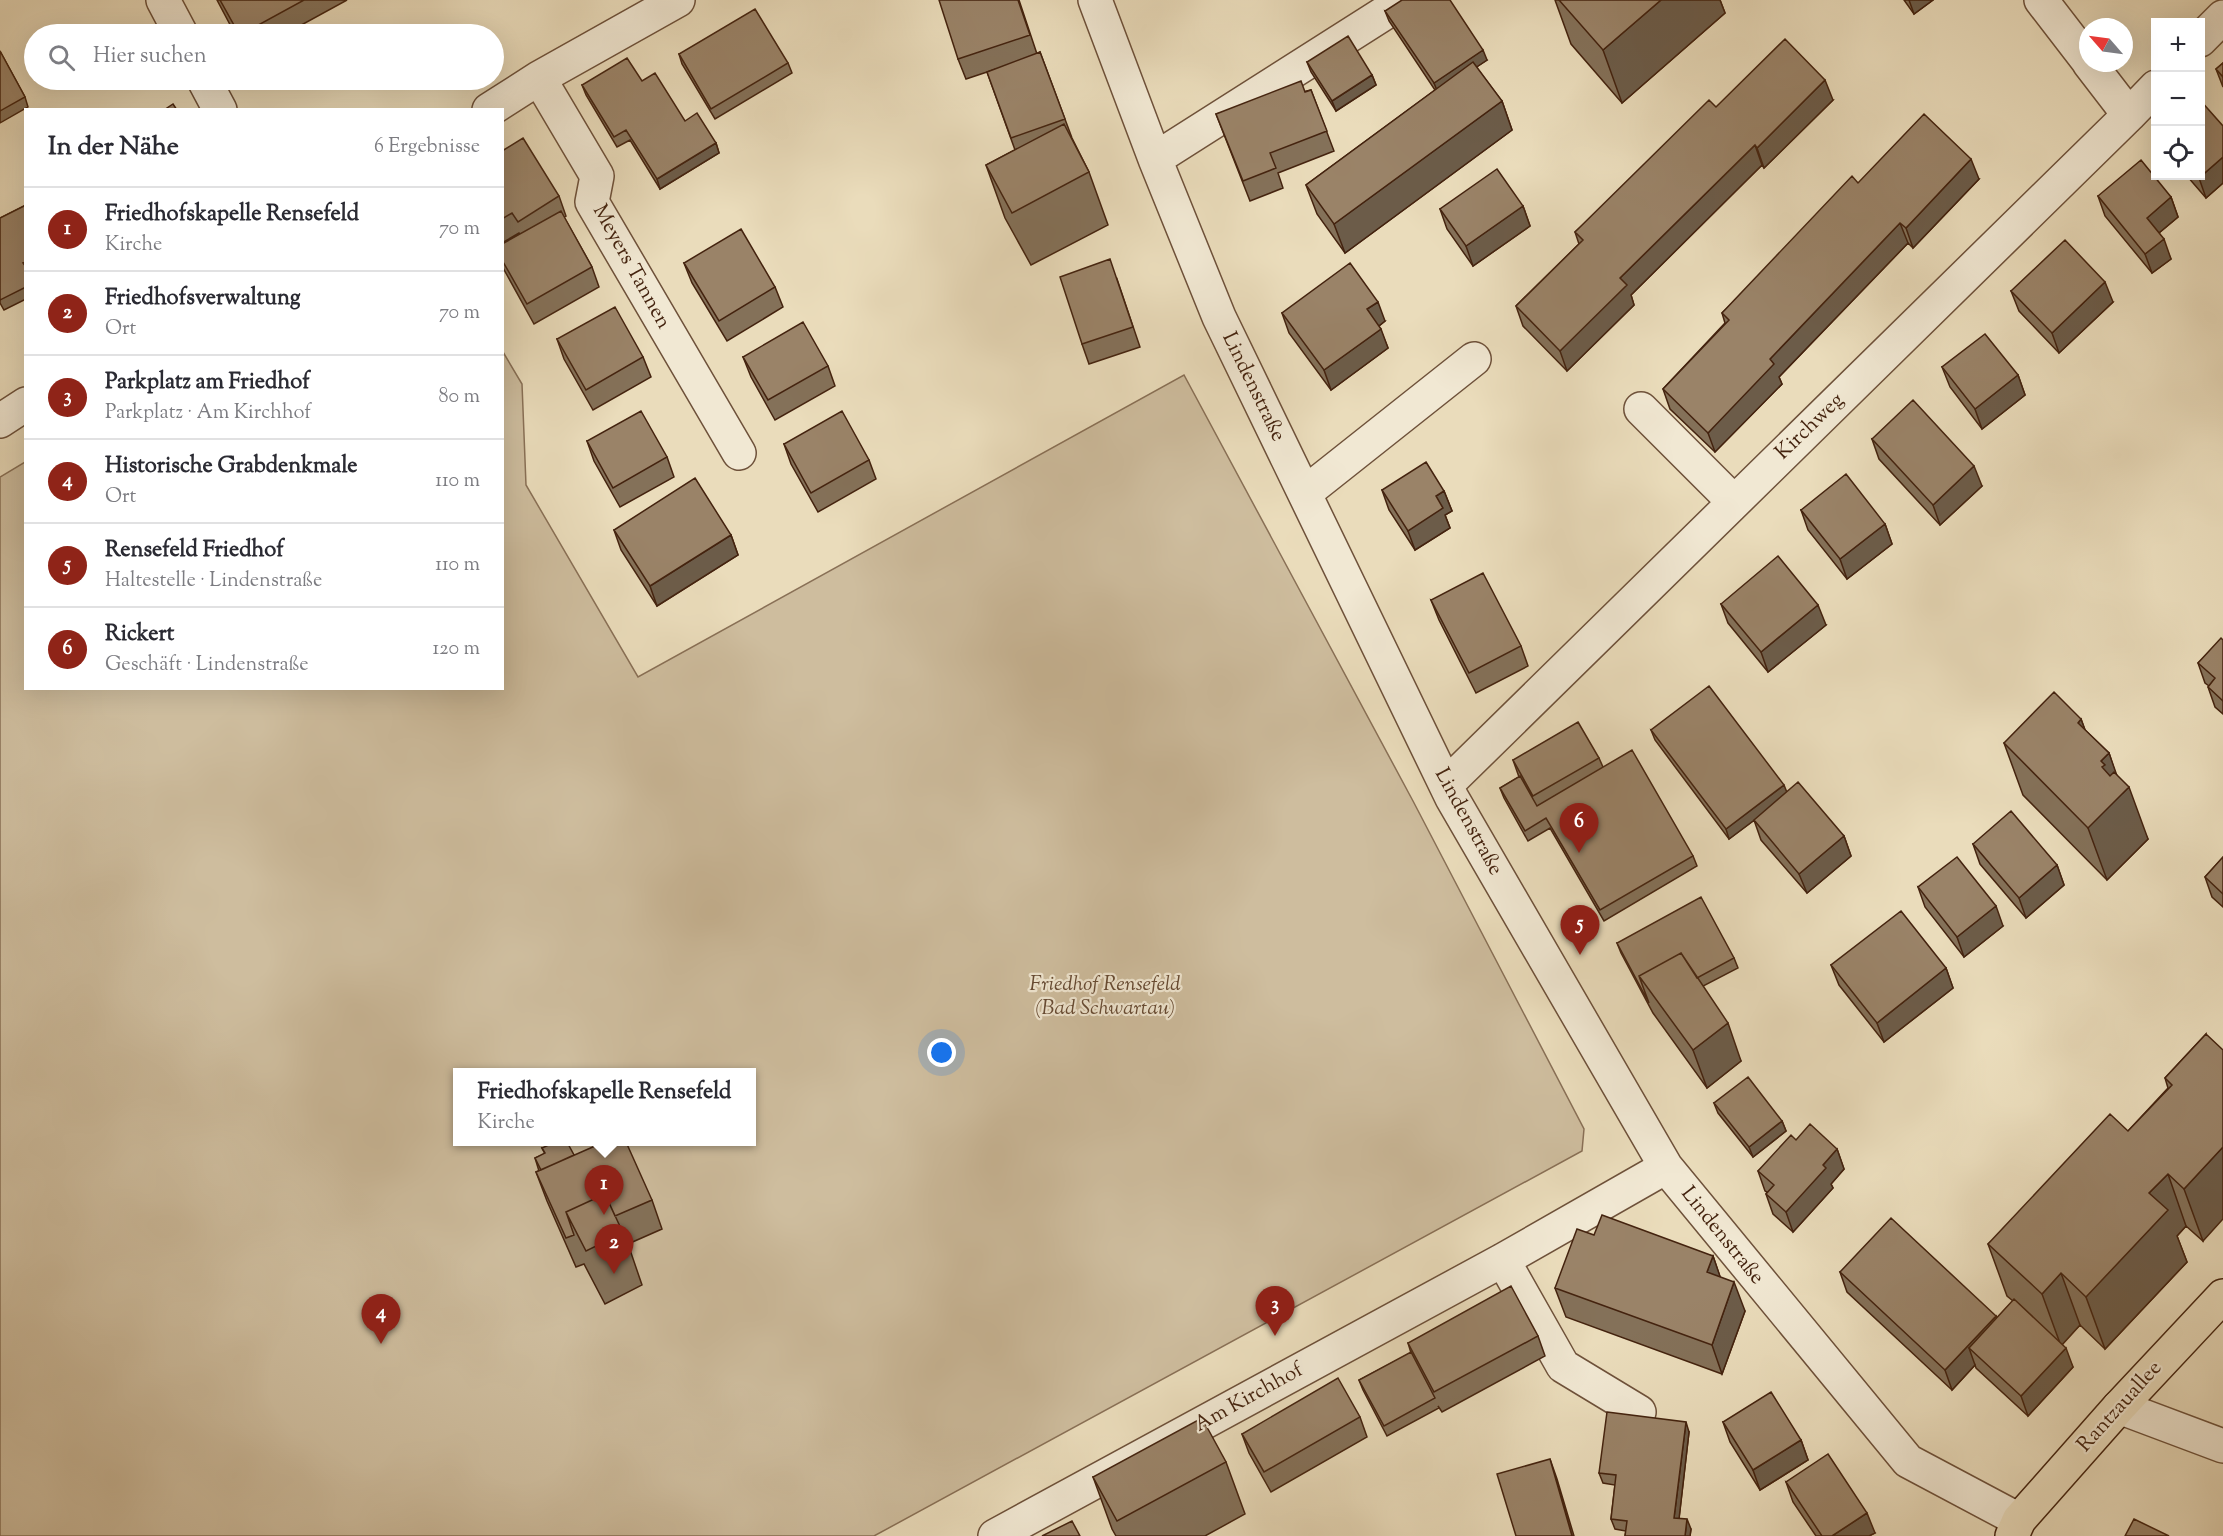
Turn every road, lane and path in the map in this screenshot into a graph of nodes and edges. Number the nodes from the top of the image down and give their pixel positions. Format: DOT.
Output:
graph roads {
  1 [pos="163,0"];
  2 [pos="678,0"];
  3 [pos="1095,0"];
  4 [pos="1405,0"];
  5 [pos="2042,0"];
  6 [pos="2223,17"];
  7 [pos="176,24"];
  8 [pos="2205,35"];
  9 [pos="2079,49"];
  10 [pos="2097,72"];
  11 [pos="539,78"];
  12 [pos="209,90"];
  13 [pos="2151,92"];
  14 [pos="219,108"];
  15 [pos="492,108"];
  16 [pos="2129,115"];
  17 [pos="1155,159"];
  18 [pos="1474,359"];
  19 [pos="24,405"];
  20 [pos="1641,409"];
  21 [pos="0,421"];
  22 [pos="739,453"];
  23 [pos="1305,493"];
  24 [pos="1734,502"];
  25 [pos="1446,785"];
  26 [pos="1666,1167"];
  27 [pos="1503,1260"];
  28 [pos="2223,1296"];
  29 [pos="2119,1407"];
  30 [pos="1639,1412"];
  31 [pos="2223,1446"];
  32 [pos="2016,1528"];
  33 [pos="995,1536"];
  1 -- 7 [label="street"];
  2 -- 11 [label="street"];
  3 -- 17 [label="street, Lindenstraße"];
  4 -- 17 [label="street"];
  5 -- 9 [label="street"];
  6 -- 8 [label="street"];
  10 -- 16 [label="street"];
  11 -- 15 [label="street"];
  11 -- 22 [label="street, Meyers Tannen"];
  12 -- 14 [label="street"];
  13 -- 16 [label="street, Kirchweg"];
  16 -- 24 [label="street, Kirchweg"];
  17 -- 23 [label="street, Lindenstraße"];
  18 -- 23 [label="street"];
  19 -- 21 [label="street"];
  20 -- 24 [label="street"];
  23 -- 25 [label="street, Lindenstraße"];
  24 -- 25 [label="street, Kirchweg"];
  25 -- 26 [label="street, Lindenstraße"];
  26 -- 27 [label="street, Am Kirchhof"];
  26 -- 32 [label="street, Lindenstraße"];
  27 -- 30 [label="street"];
  27 -- 33 [label="street, Am Kirchhof"];
  28 -- 29 [label="main road, Rantzauallee"];
  29 -- 31 [label="street"];
  29 -- 32 [label="main road, Rantzauallee"];
}
